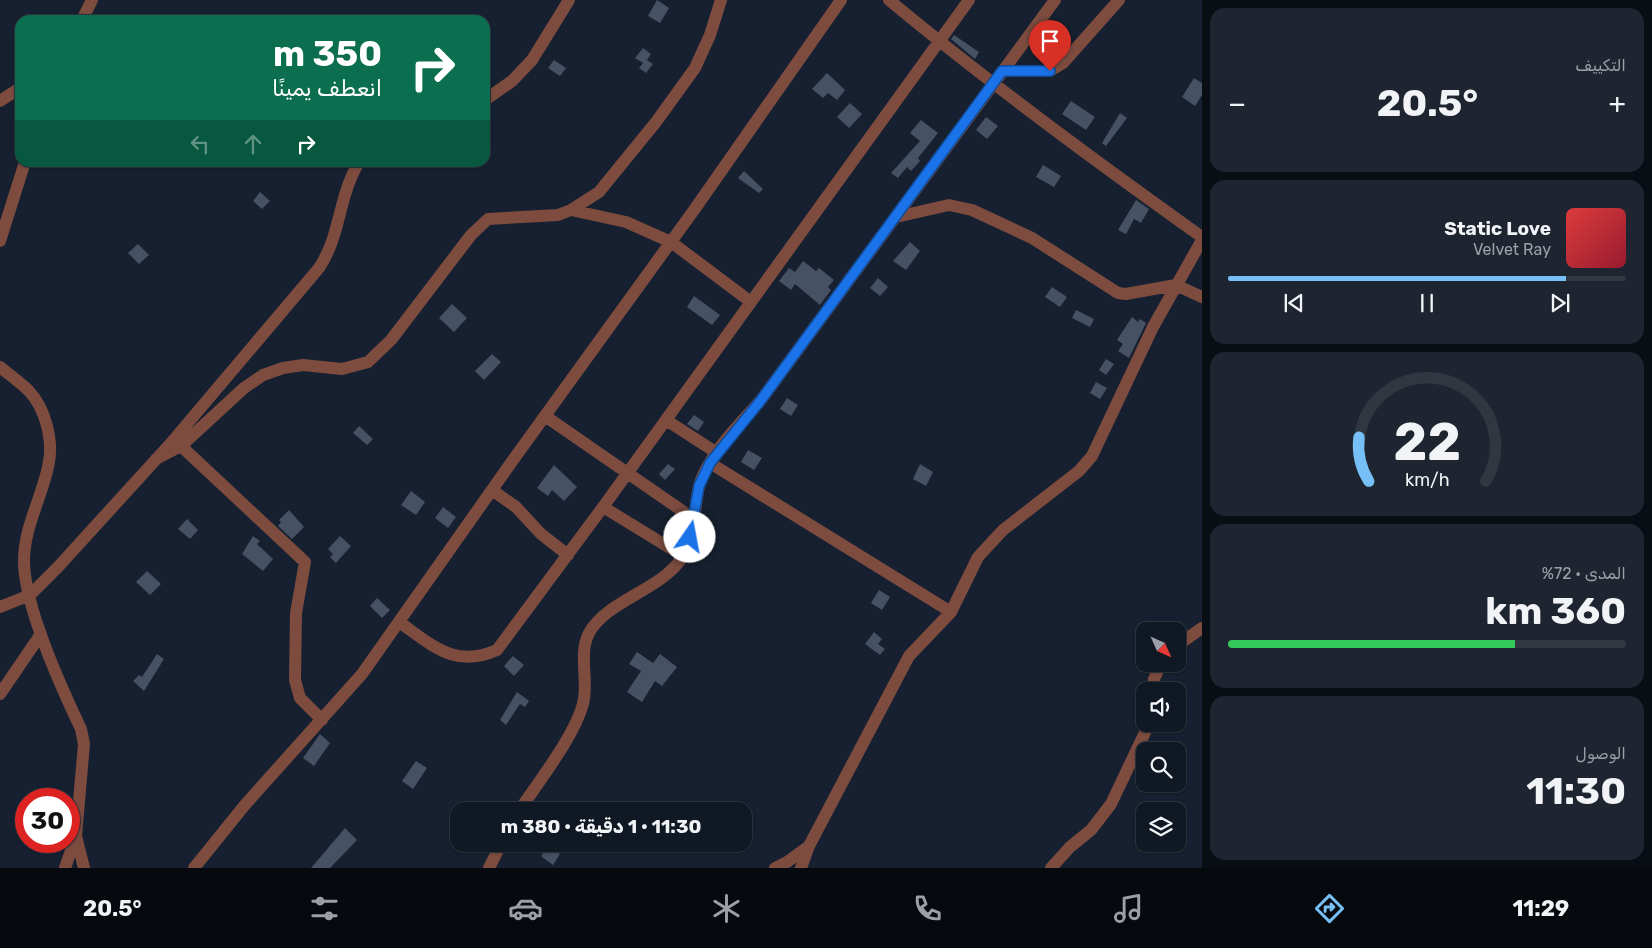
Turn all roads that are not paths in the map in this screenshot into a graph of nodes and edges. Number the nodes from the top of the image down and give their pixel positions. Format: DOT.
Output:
graph roads {
  1 [pos="92,0"];
  2 [pos="569,0"];
  3 [pos="721,0"];
  4 [pos="841,0"];
  5 [pos="889,0"];
  6 [pos="969,0"];
  7 [pos="1055,0"];
  8 [pos="1119,0"];
  9 [pos="84,15"];
  10 [pos="939,41"];
  11 [pos="1002,71"];
  12 [pos="993,83"];
  13 [pos="15,91"];
  14 [pos="490,96"];
  15 [pos="0,101"];
  16 [pos="23,167"];
  17 [pos="355,167"];
  18 [pos="571,210"];
  19 [pos="896,217"];
  20 [pos="1202,238"];
  21 [pos="0,242"];
  22 [pos="671,242"];
  23 [pos="1176,286"];
  24 [pos="1202,297"];
  25 [pos="751,302"];
  26 [pos="0,367"];
  27 [pos="545,416"];
  28 [pos="666,420"];
  29 [pos="181,446"];
  30 [pos="714,458"];
  31 [pos="156,459"];
  32 [pos="627,474"];
  33 [pos="492,490"];
  34 [pos="603,507"];
  35 [pos="694,519"];
  36 [pos="568,555"];
  37 [pos="683,556"];
  38 [pos="30,595"];
  39 [pos="0,607"];
  40 [pos="951,612"];
  41 [pos="399,622"];
  42 [pos="1202,628"];
  43 [pos="41,634"];
  44 [pos="1186,639"];
  45 [pos="0,694"];
  46 [pos="322,720"];
  47 [pos="1145,732"];
  48 [pos="80,790"];
  49 [pos="525,802"];
  50 [pos="809,846"];
  51 [pos="80,852"];
  52 [pos="497,852"];
  53 [pos="70,853"];
  54 [pos="489,867"];
  55 [pos="65,868"];
  56 [pos="84,868"];
  57 [pos="194,868"];
  58 [pos="775,868"];
  59 [pos="801,868"];
  60 [pos="1051,868"];
  1 -- 9 [label="street"];
  2 -- 14 [label="street"];
  3 -- 18 [label="street"];
  4 -- 22 [label="street"];
  5 -- 10 [label="street"];
  6 -- 10 [label="street"];
  7 -- 11 [label="street"];
  8 -- 11 [label="street"];
  10 -- 12 [label="street"];
  10 -- 25 [label="street"];
  11 -- 12 [label="street"];
  12 -- 19 [label="street"];
  12 -- 20 [label="street"];
  13 -- 15 [label="street"];
  16 -- 21 [label="street"];
  17 -- 31 [label="street"];
  18 -- 22 [label="street"];
  18 -- 29 [label="street"];
  19 -- 23 [label="street"];
  19 -- 30 [label="street"];
  20 -- 23 [label="street"];
  22 -- 25 [label="street"];
  22 -- 27 [label="street"];
  23 -- 24 [label="street"];
  23 -- 40 [label="street"];
  25 -- 28 [label="street"];
  26 -- 38 [label="street"];
  27 -- 32 [label="street"];
  27 -- 33 [label="street"];
  28 -- 30 [label="street"];
  28 -- 32 [label="street"];
  29 -- 31 [label="street"];
  29 -- 46 [label="street"];
  30 -- 35 [label="street"];
  30 -- 40 [label="street"];
  31 -- 38 [label="street"];
  32 -- 34 [label="street"];
  32 -- 35 [label="street"];
  33 -- 36 [label="street"];
  33 -- 41 [label="street"];
  34 -- 36 [label="street"];
  34 -- 37 [label="street"];
  35 -- 37 [label="street"];
  36 -- 41 [label="street"];
  37 -- 49 [label="street"];
  38 -- 39 [label="street"];
  38 -- 43 [label="street"];
  40 -- 50 [label="street"];
  41 -- 46 [label="street"];
  42 -- 44 [label="street"];
  43 -- 45 [label="street"];
  43 -- 48 [label="street"];
  46 -- 57 [label="street"];
  47 -- 60 [label="street"];
  50 -- 58 [label="street"];
  50 -- 59 [label="street"];
  51 -- 56 [label="street"];
  52 -- 54 [label="street"];
  53 -- 55 [label="street"];
}
